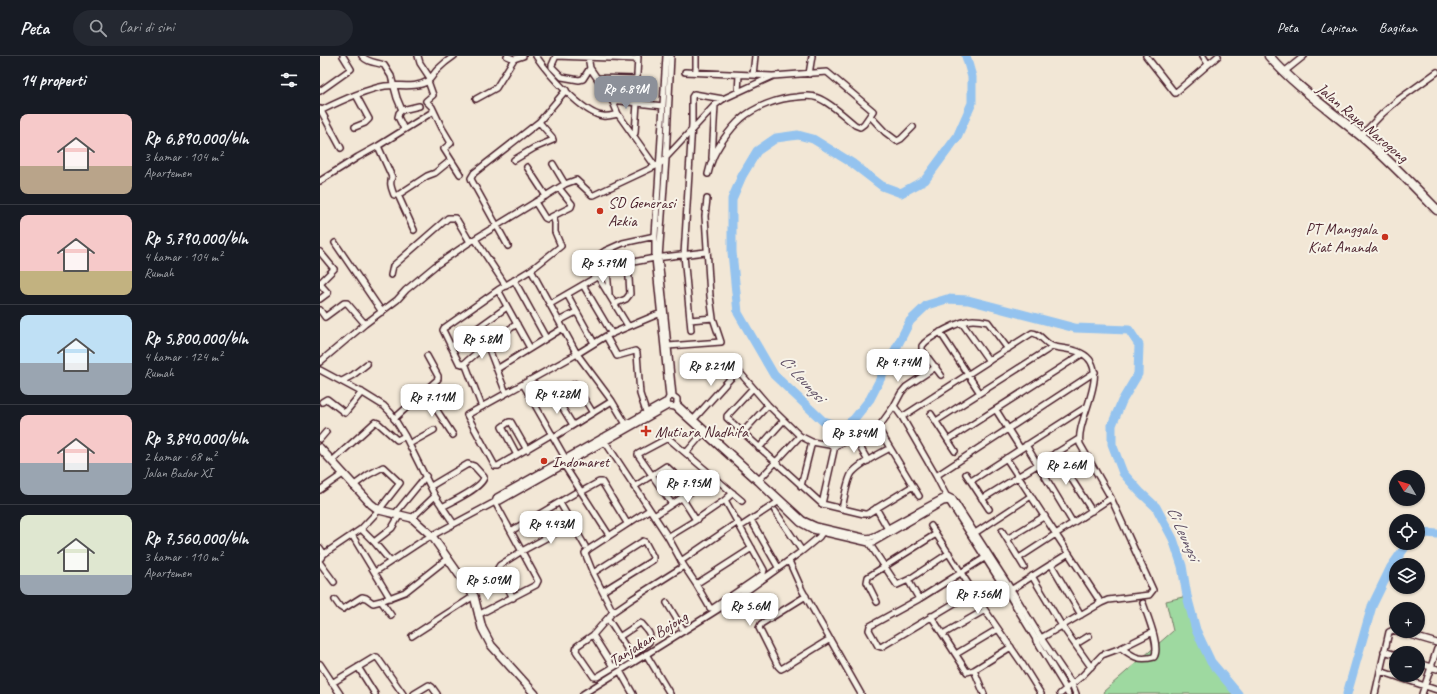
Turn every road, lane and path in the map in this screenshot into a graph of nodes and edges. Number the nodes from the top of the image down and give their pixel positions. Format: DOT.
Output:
graph roads {
  1 [pos="343,56"];
  2 [pos="362,56"];
  3 [pos="418,56"];
  4 [pos="454,56"];
  5 [pos="507,56"];
  6 [pos="536,56"];
  7 [pos="556,56"];
  8 [pos="666,56"];
  9 [pos="671,56"];
  10 [pos="696,56"];
  11 [pos="756,56"];
  12 [pos="812,56"];
  13 [pos="1146,56"];
  14 [pos="1203,56"];
  15 [pos="1218,56"];
  16 [pos="1269,56"];
  17 [pos="1304,56"];
  18 [pos="519,57"];
  19 [pos="588,57"];
  20 [pos="638,58"];
  21 [pos="1208,64"];
  22 [pos="590,68"];
  23 [pos="685,72"];
  24 [pos="696,72"];
  25 [pos="1284,72"];
  26 [pos="1437,72"];
  27 [pos="809,74"];
  28 [pos="739,75"];
  29 [pos="753,75"];
  30 [pos="773,76"];
  31 [pos="597,78"];
  32 [pos="430,79"];
  33 [pos="636,79"];
  34 [pos="394,85"];
  35 [pos="566,90"];
  36 [pos="320,91"];
  37 [pos="738,92"];
  38 [pos="636,93"];
  39 [pos="356,95"];
  40 [pos="476,99"];
  41 [pos="723,99"];
  42 [pos="612,100"];
  43 [pos="637,103"];
  44 [pos="715,105"];
  45 [pos="419,106"];
  46 [pos="663,106"];
  47 [pos="320,110"];
  48 [pos="402,110"];
  49 [pos="434,111"];
  50 [pos="618,114"];
  51 [pos="870,116"];
  52 [pos="538,122"];
  53 [pos="912,126"];
  54 [pos="355,127"];
  55 [pos="404,130"];
  56 [pos="692,130"];
  57 [pos="635,133"];
  58 [pos="1361,136"];
  59 [pos="378,146"];
  60 [pos="342,148"];
  61 [pos="712,158"];
  62 [pos="666,159"];
  63 [pos="451,160"];
  64 [pos="514,160"];
  65 [pos="554,164"];
  66 [pos="657,165"];
  67 [pos="527,167"];
  68 [pos="460,174"];
  69 [pos="708,174"];
  70 [pos="320,181"];
  71 [pos="565,184"];
  72 [pos="559,188"];
  73 [pos="398,195"];
  74 [pos="546,196"];
  75 [pos="707,199"];
  76 [pos="535,202"];
  77 [pos="1436,208"];
  78 [pos="553,216"];
  79 [pos="497,225"];
  80 [pos="414,230"];
  81 [pos="655,236"];
  82 [pos="475,239"];
  83 [pos="470,242"];
  84 [pos="334,243"];
  85 [pos="508,246"];
  86 [pos="320,252"];
  87 [pos="706,252"];
  88 [pos="684,255"];
  89 [pos="657,258"];
  90 [pos="590,260"];
  91 [pos="628,263"];
  92 [pos="531,270"];
  93 [pos="607,271"];
  94 [pos="391,275"];
  95 [pos="598,277"];
  96 [pos="514,280"];
  97 [pos="320,283"];
  98 [pos="583,284"];
  99 [pos="506,286"];
  100 [pos="498,290"];
  101 [pos="566,294"];
  102 [pos="610,296"];
  103 [pos="320,299"];
  104 [pos="550,304"];
  105 [pos="614,304"];
  106 [pos="507,307"];
  107 [pos="320,310"];
  108 [pos="382,312"];
  109 [pos="576,312"];
  110 [pos="662,313"];
  111 [pos="713,318"];
  112 [pos="690,320"];
  113 [pos="559,321"];
  114 [pos="962,323"];
  115 [pos="365,324"];
  116 [pos="516,324"];
  117 [pos="628,326"];
  118 [pos="563,328"];
  119 [pos="690,330"];
  120 [pos="940,332"];
  121 [pos="609,335"];
  122 [pos="546,338"];
  123 [pos="594,343"];
  124 [pos="487,344"];
  125 [pos="668,346"];
  126 [pos="451,347"];
  127 [pos="1052,347"];
  128 [pos="530,348"];
  129 [pos="1008,349"];
  130 [pos="577,354"];
  131 [pos="1082,354"];
  132 [pos="427,356"];
  133 [pos="989,361"];
  134 [pos="320,362"];
  135 [pos="465,363"];
  136 [pos="367,364"];
  137 [pos="936,367"];
  138 [pos="497,369"];
  139 [pos="320,370"];
  140 [pos="1095,372"];
  141 [pos="941,375"];
  142 [pos="967,375"];
  143 [pos="342,381"];
  144 [pos="523,384"];
  145 [pos="753,388"];
  146 [pos="362,392"];
  147 [pos="425,392"];
  148 [pos="506,393"];
  149 [pos="980,393"];
  150 [pos="669,400"];
  151 [pos="322,402"];
  152 [pos="612,402"];
  153 [pos="676,405"];
  154 [pos="768,405"];
  155 [pos="894,406"];
  156 [pos="482,407"];
  157 [pos="1086,407"];
  158 [pos="996,410"];
  159 [pos="646,412"];
  160 [pos="593,413"];
  161 [pos="931,414"];
  162 [pos="902,417"];
  163 [pos="394,419"];
  164 [pos="694,419"];
  165 [pos="783,421"];
  166 [pos="936,421"];
  167 [pos="573,425"];
  168 [pos="627,426"];
  169 [pos="878,428"];
  170 [pos="1008,429"];
  171 [pos="434,430"];
  172 [pos="705,431"];
  173 [pos="326,432"];
  174 [pos="743,432"];
  175 [pos="454,435"];
  176 [pos="405,436"];
  177 [pos="553,436"];
  178 [pos="800,436"];
  179 [pos="855,438"];
  180 [pos="320,439"];
  181 [pos="603,439"];
  182 [pos="1079,439"];
  183 [pos="948,440"];
  184 [pos="812,442"];
  185 [pos="409,444"];
  186 [pos="1026,445"];
  187 [pos="835,446"];
  188 [pos="320,448"];
  189 [pos="759,448"];
  190 [pos="890,448"];
  191 [pos="1020,448"];
  192 [pos="527,450"];
  193 [pos="954,451"];
  194 [pos="686,453"];
  195 [pos="1055,453"];
  196 [pos="517,455"];
  197 [pos="566,458"];
  198 [pos="1006,458"];
  199 [pos="868,460"];
  200 [pos="332,461"];
  201 [pos="775,463"];
  202 [pos="566,464"];
  203 [pos="1037,464"];
  204 [pos="343,474"];
  205 [pos="966,474"];
  206 [pos="426,476"];
  207 [pos="652,476"];
  208 [pos="936,476"];
  209 [pos="1018,476"];
  210 [pos="712,477"];
  211 [pos="759,481"];
  212 [pos="971,481"];
  213 [pos="353,486"];
  214 [pos="431,486"];
  215 [pos="801,486"];
  216 [pos="913,486"];
  217 [pos="634,487"];
  218 [pos="320,490"];
  219 [pos="692,491"];
  220 [pos="578,492"];
  221 [pos="733,493"];
  222 [pos="435,496"];
  223 [pos="919,496"];
  224 [pos="1031,496"];
  225 [pos="682,498"];
  226 [pos="1111,498"];
  227 [pos="948,499"];
  228 [pos="982,499"];
  229 [pos="725,500"];
  230 [pos="742,501"];
  231 [pos="780,501"];
  232 [pos="495,502"];
  233 [pos="560,503"];
  234 [pos="672,504"];
  235 [pos="822,504"];
  236 [pos="442,507"];
  237 [pos="876,508"];
  238 [pos="989,509"];
  239 [pos="379,510"];
  240 [pos="649,510"];
  241 [pos="842,510"];
  242 [pos="775,511"];
  243 [pos="1092,511"];
  244 [pos="396,515"];
  245 [pos="654,516"];
  246 [pos="1045,516"];
  247 [pos="412,518"];
  248 [pos="696,520"];
  249 [pos="751,520"];
  250 [pos="627,523"];
  251 [pos="1073,523"];
  252 [pos="454,524"];
  253 [pos="572,524"];
  254 [pos="739,524"];
  255 [pos="931,526"];
  256 [pos="361,529"];
  257 [pos="823,530"];
  258 [pos="511,531"];
  259 [pos="889,531"];
  260 [pos="1002,531"];
  261 [pos="975,533"];
  262 [pos="936,534"];
  263 [pos="1057,534"];
  264 [pos="352,535"];
  265 [pos="610,535"];
  266 [pos="432,536"];
  267 [pos="668,537"];
  268 [pos="1008,539"];
  269 [pos="374,542"];
  270 [pos="869,543"];
  271 [pos="585,546"];
  272 [pos="320,548"];
  273 [pos="752,548"];
  274 [pos="522,551"];
  275 [pos="802,551"];
  276 [pos="949,553"];
  277 [pos="324,554"];
  278 [pos="1069,554"];
  279 [pos="987,556"];
  280 [pos="448,558"];
  281 [pos="1019,558"];
  282 [pos="320,559"];
  283 [pos="390,561"];
  284 [pos="789,561"];
  285 [pos="320,563"];
  286 [pos="682,564"];
  287 [pos="1051,564"];
  288 [pos="778,567"];
  289 [pos="884,567"];
  290 [pos="1024,567"];
  291 [pos="961,571"];
  292 [pos="375,572"];
  293 [pos="593,573"];
  294 [pos="1032,576"];
  295 [pos="908,580"];
  296 [pos="334,582"];
  297 [pos="696,584"];
  298 [pos="603,591"];
  299 [pos="1009,591"];
  300 [pos="974,592"];
  301 [pos="474,596"];
  302 [pos="806,596"];
  303 [pos="390,598"];
  304 [pos="513,598"];
  305 [pos="920,599"];
  306 [pos="335,600"];
  307 [pos="382,601"];
  308 [pos="877,602"];
  309 [pos="668,603"];
  310 [pos="1101,603"];
  311 [pos="1143,603"];
  312 [pos="985,610"];
  313 [pos="613,612"];
  314 [pos="391,615"];
  315 [pos="478,615"];
  316 [pos="1081,615"];
  317 [pos="931,616"];
  318 [pos="608,619"];
  319 [pos="1062,626"];
  320 [pos="998,629"];
  321 [pos="684,631"];
  322 [pos="1153,632"];
  323 [pos="943,634"];
  324 [pos="594,635"];
  325 [pos="412,636"];
  326 [pos="1089,636"];
  327 [pos="619,637"];
  328 [pos="830,639"];
  329 [pos="1038,640"];
  330 [pos="1437,642"];
  331 [pos="1076,644"];
  332 [pos="1011,647"];
  333 [pos="1121,648"];
  334 [pos="1437,649"];
  335 [pos="1384,651"];
  336 [pos="1389,653"];
  337 [pos="646,654"];
  338 [pos="956,654"];
  339 [pos="631,655"];
  340 [pos="320,664"];
  341 [pos="1425,665"];
  342 [pos="358,667"];
  343 [pos="613,667"];
  344 [pos="1091,667"];
  345 [pos="1431,667"];
  346 [pos="1437,669"];
  347 [pos="974,670"];
  348 [pos="620,671"];
  349 [pos="1380,671"];
  350 [pos="332,683"];
  351 [pos="1072,684"];
  352 [pos="1425,686"];
  353 [pos="1437,690"];
  354 [pos="1067,692"];
  355 [pos="858,693"];
  356 [pos="340,694"];
  357 [pos="375,694"];
  358 [pos="403,694"];
  359 [pos="414,694"];
  360 [pos="437,694"];
  361 [pos="535,694"];
  362 [pos="583,694"];
  363 [pos="633,694"];
  364 [pos="670,694"];
  365 [pos="984,694"];
  366 [pos="1041,694"];
  367 [pos="1060,694"];
  368 [pos="1076,694"];
  369 [pos="1376,694"];
  370 [pos="1422,694"];
  1 -- 36 [label="street"];
  2 -- 34 [label="street"];
  3 -- 32 [label="street"];
  4 -- 32 [label="street"];
  5 -- 18 [label="street"];
  6 -- 35 [label="street"];
  7 -- 19 [label="street"];
  7 -- 22 [label="street"];
  8 -- 46 [label="street"];
  9 -- 62 [label="street"];
  10 -- 24 [label="street"];
  11 -- 29 [label="street"];
  12 -- 27 [label="street"];
  13 -- 21 [label="street"];
  14 -- 21 [label="street"];
  15 -- 21 [label="street"];
  16 -- 25 [label="main road, Jalan Raya Narogong"];
  17 -- 25 [label="street"];
  18 -- 40 [label="street"];
  19 -- 20 [label="street"];
  19 -- 22 [label="street"];
  20 -- 33 [label="street"];
  22 -- 31 [label="street"];
  23 -- 24 [label="street"];
  24 -- 28 [label="street"];
  25 -- 58 [label="main road, Jalan Raya Narogong"];
  26 -- 58 [label="street"];
  27 -- 30 [label="street"];
  27 -- 51 [label="street"];
  28 -- 29 [label="street"];
  28 -- 37 [label="street"];
  29 -- 30 [label="street"];
  30 -- 37 [label="street"];
  31 -- 33 [label="street"];
  31 -- 42 [label="street"];
  32 -- 34 [label="street"];
  32 -- 49 [label="street"];
  33 -- 38 [label="street"];
  34 -- 39 [label="street"];
  34 -- 48 [label="street"];
  35 -- 50 [label="street"];
  35 -- 52 [label="street"];
  37 -- 41 [label="street"];
  39 -- 47 [label="street"];
  39 -- 54 [label="street"];
  41 -- 44 [label="street"];
  41 -- 56 [label="street"];
  42 -- 43 [label="street"];
  42 -- 50 [label="street"];
  43 -- 46 [label="street"];
  43 -- 57 [label="street"];
  44 -- 56 [label="street"];
  44 -- 61 [label="street"];
  45 -- 48 [label="street"];
  46 -- 66 [label="street"];
  47 -- 60 [label="street"];
  48 -- 55 [label="street"];
  49 -- 55 [label="street"];
  49 -- 63 [label="street"];
  50 -- 66 [label="street"];
  51 -- 53 [label="street"];
  51 -- 61 [label="street"];
  52 -- 64 [label="street"];
  52 -- 79 [label="street"];
  55 -- 59 [label="street"];
  56 -- 62 [label="street"];
  56 -- 88 [label="street"];
  58 -- 77 [label="main road, Jalan Raya Narogong"];
  59 -- 70 [label="street"];
  59 -- 73 [label="street"];
  61 -- 69 [label="street"];
  62 -- 66 [label="street"];
  62 -- 89 [label="street"];
  63 -- 68 [label="street"];
  63 -- 73 [label="street"];
  65 -- 71 [label="street"];
  66 -- 71 [label="street"];
  66 -- 81 [label="street"];
  67 -- 74 [label="street"];
  71 -- 72 [label="street"];
  72 -- 74 [label="street"];
  72 -- 78 [label="street"];
  73 -- 80 [label="street"];
  74 -- 76 [label="street"];
  75 -- 87 [label="street"];
  76 -- 78 [label="street"];
  76 -- 79 [label="street"];
  78 -- 92 [label="street"];
  79 -- 82 [label="street"];
  79 -- 85 [label="street"];
  81 -- 89 [label="street"];
  81 -- 90 [label="street"];
  82 -- 83 [label="street"];
  82 -- 99 [label="street"];
  83 -- 94 [label="street"];
  83 -- 108 [label="street"];
  84 -- 108 [label="street"];
  86 -- 97 [label="street"];
  87 -- 88 [label="street"];
  87 -- 111 [label="street"];
  88 -- 89 [label="street"];
  88 -- 112 [label="street"];
  89 -- 91 [label="street"];
  89 -- 110 [label="street"];
  91 -- 93 [label="street"];
  91 -- 105 [label="street"];
  92 -- 96 [label="street"];
  92 -- 104 [label="street"];
  93 -- 95 [label="street"];
  93 -- 102 [label="street"];
  95 -- 98 [label="street"];
  95 -- 102 [label="street"];
  96 -- 99 [label="street"];
  96 -- 122 [label="street"];
  97 -- 103 [label="street"];
  98 -- 101 [label="street"];
  98 -- 121 [label="street"];
  99 -- 100 [label="street"];
  100 -- 106 [label="street"];
  100 -- 126 [label="street"];
  101 -- 104 [label="street"];
  101 -- 109 [label="street"];
  102 -- 105 [label="street"];
  104 -- 113 [label="street"];
  105 -- 117 [label="street"];
  106 -- 116 [label="street"];
  106 -- 126 [label="street"];
  107 -- 115 [label="street"];
  108 -- 115 [label="street"];
  109 -- 113 [label="street"];
  109 -- 123 [label="street"];
  110 -- 117 [label="street"];
  110 -- 125 [label="street"];
  110 -- 150 [label="street"];
  111 -- 112 [label="street"];
  111 -- 125 [label="street"];
  112 -- 119 [label="street"];
  113 -- 118 [label="street"];
  114 -- 120 [label="street"];
  114 -- 129 [label="street"];
  114 -- 133 [label="street"];
  115 -- 134 [label="street"];
  116 -- 124 [label="street"];
  116 -- 128 [label="street"];
  117 -- 121 [label="street"];
  118 -- 122 [label="street"];
  118 -- 130 [label="street"];
  120 -- 137 [label="street"];
  120 -- 142 [label="street"];
  121 -- 123 [label="street"];
  121 -- 159 [label="street"];
  122 -- 128 [label="street"];
  123 -- 130 [label="street"];
  124 -- 135 [label="street"];
  124 -- 138 [label="street"];
  125 -- 150 [label="street"];
  126 -- 135 [label="street"];
  127 -- 129 [label="street"];
  127 -- 131 [label="street"];
  127 -- 149 [label="street"];
  128 -- 138 [label="street"];
  129 -- 133 [label="street"];
  130 -- 144 [label="street"];
  130 -- 152 [label="street"];
  131 -- 140 [label="street"];
  131 -- 158 [label="street"];
  132 -- 147 [label="street"];
  133 -- 142 [label="street"];
  135 -- 156 [label="street"];
  136 -- 143 [label="street"];
  137 -- 141 [label="street"];
  137 -- 155 [label="street"];
  138 -- 148 [label="street"];
  139 -- 143 [label="street"];
  140 -- 157 [label="street"];
  140 -- 170 [label="street"];
  142 -- 149 [label="street"];
  142 -- 162 [label="street"];
  143 -- 146 [label="street"];
  144 -- 148 [label="street"];
  144 -- 177 [label="street"];
  145 -- 154 [label="street"];
  145 -- 164 [label="street"];
  145 -- 174 [label="street"];
  146 -- 151 [label="street"];
  146 -- 163 [label="street"];
  147 -- 163 [label="street"];
  147 -- 175 [label="street"];
  148 -- 156 [label="street"];
  149 -- 166 [label="street"];
  150 -- 153 [label="street"];
  150 -- 153 [label="street"];
  150 -- 159 [label="street"];
  150 -- 168 [label="street"];
  152 -- 160 [label="street"];
  152 -- 168 [label="street"];
  153 -- 164 [label="street"];
  153 -- 172 [label="street"];
  154 -- 165 [label="street"];
  154 -- 174 [label="street"];
  155 -- 162 [label="street"];
  155 -- 169 [label="street"];
  156 -- 196 [label="street"];
  157 -- 182 [label="street"];
  157 -- 186 [label="street"];
  158 -- 170 [label="street"];
  158 -- 183 [label="street"];
  159 -- 168 [label="street"];
  160 -- 167 [label="street"];
  160 -- 167 [label="street"];
  161 -- 166 [label="street"];
  162 -- 208 [label="street"];
  163 -- 176 [label="street"];
  164 -- 172 [label="street"];
  165 -- 178 [label="street"];
  165 -- 189 [label="street"];
  166 -- 183 [label="street"];
  167 -- 177 [label="street"];
  168 -- 181 [label="street"];
  169 -- 179 [label="street"];
  169 -- 190 [label="street"];
  170 -- 191 [label="street"];
  170 -- 208 [label="street"];
  171 -- 185 [label="street"];
  172 -- 194 [label="street"];
  172 -- 211 [label="street"];
  173 -- 180 [label="street"];
  174 -- 189 [label="street"];
  176 -- 185 [label="street"];
  176 -- 200 [label="street"];
  177 -- 192 [label="street"];
  177 -- 197 [label="street"];
  178 -- 184 [label="street"];
  178 -- 201 [label="street"];
  179 -- 187 [label="street"];
  179 -- 199 [label="street"];
  181 -- 197 [label="street"];
  181 -- 202 [label="street"];
  181 -- 217 [label="street"];
  182 -- 195 [label="street"];
  182 -- 226 [label="street"];
  183 -- 193 [label="street"];
  184 -- 187 [label="street"];
  184 -- 215 [label="street"];
  185 -- 206 [label="street"];
  186 -- 191 [label="street"];
  186 -- 203 [label="street"];
  187 -- 235 [label="street"];
  188 -- 200 [label="main road"];
  189 -- 201 [label="street"];
  190 -- 199 [label="street"];
  190 -- 216 [label="street"];
  191 -- 198 [label="street"];
  192 -- 196 [label="street"];
  192 -- 196 [label="street"];
  194 -- 207 [label="street"];
  194 -- 210 [label="street"];
  195 -- 203 [label="street"];
  195 -- 243 [label="street"];
  197 -- 202 [label="street"];
  197 -- 232 [label="street"];
  198 -- 209 [label="street"];
  198 -- 212 [label="street"];
  199 -- 241 [label="street"];
  200 -- 204 [label="main road"];
  201 -- 211 [label="street"];
  201 -- 215 [label="street"];
  202 -- 220 [label="street"];
  202 -- 232 [label="street"];
  203 -- 209 [label="street"];
  203 -- 251 [label="street"];
  204 -- 213 [label="main road"];
  204 -- 218 [label="street"];
  205 -- 212 [label="street"];
  206 -- 214 [label="street"];
  206 -- 244 [label="street"];
  207 -- 217 [label="street"];
  207 -- 219 [label="street"];
  207 -- 234 [label="street"];
  208 -- 227 [label="street"];
  209 -- 224 [label="street"];
  209 -- 228 [label="street"];
  210 -- 219 [label="street"];
  210 -- 221 [label="street"];
  211 -- 231 [label="street"];
  212 -- 228 [label="street"];
  213 -- 239 [label="main road"];
  213 -- 239 [label="street"];
  214 -- 222 [label="street"];
  214 -- 236 [label="street"];
  215 -- 235 [label="street"];
  216 -- 223 [label="street"];
  216 -- 237 [label="street"];
  217 -- 240 [label="street"];
  219 -- 225 [label="street"];
  220 -- 233 [label="street"];
  220 -- 250 [label="street"];
  220 -- 265 [label="street"];
  221 -- 229 [label="street"];
  221 -- 230 [label="street"];
  222 -- 236 [label="street"];
  222 -- 247 [label="street"];
  224 -- 246 [label="street"];
  224 -- 261 [label="street"];
  225 -- 234 [label="street"];
  225 -- 248 [label="street"];
  226 -- 243 [label="street"];
  226 -- 310 [label="street"];
  227 -- 259 [label="street"];
  227 -- 261 [label="street"];
  227 -- 279 [label="street"];
  228 -- 238 [label="street"];
  229 -- 248 [label="street"];
  229 -- 254 [label="street"];
  231 -- 249 [label="street"];
  231 -- 257 [label="street"];
  232 -- 252 [label="street"];
  232 -- 258 [label="street"];
  233 -- 253 [label="street"];
  233 -- 258 [label="street"];
  234 -- 245 [label="street"];
  235 -- 241 [label="street"];
  236 -- 252 [label="street"];
  237 -- 241 [label="street"];
  237 -- 259 [label="street"];
  239 -- 244 [label="main road"];
  239 -- 256 [label="street"];
  240 -- 245 [label="street"];
  240 -- 250 [label="street"];
  242 -- 275 [label="street"];
  243 -- 251 [label="street"];
  244 -- 247 [label="main road"];
  244 -- 269 [label="street"];
  245 -- 267 [label="street"];
  246 -- 263 [label="street"];
  246 -- 268 [label="street"];
  247 -- 266 [label="main road"];
  248 -- 267 [label="street"];
  249 -- 254 [label="street"];
  249 -- 288 [label="street"];
  250 -- 265 [label="street"];
  251 -- 263 [label="street"];
  252 -- 266 [label="street"];
  253 -- 271 [label="street"];
  253 -- 274 [label="street"];
  254 -- 273 [label="street"];
  254 -- 286 [label="street"];
  255 -- 262 [label="street"];
  256 -- 264 [label="street"];
  256 -- 269 [label="street"];
  257 -- 259 [label="street"];
  257 -- 270 [label="street"];
  257 -- 275 [label="street, Tanjakan Bojong"];
  258 -- 274 [label="street"];
  259 -- 270 [label="street"];
  260 -- 268 [label="street"];
  261 -- 279 [label="street"];
  262 -- 276 [label="street"];
  262 -- 289 [label="street"];
  263 -- 278 [label="street"];
  263 -- 281 [label="street"];
  264 -- 277 [label="street"];
  264 -- 292 [label="street"];
  265 -- 293 [label="street"];
  266 -- 280 [label="main road"];
  266 -- 283 [label="street"];
  267 -- 286 [label="street"];
  268 -- 281 [label="street"];
  269 -- 283 [label="street"];
  270 -- 289 [label="street"];
  272 -- 277 [label="street"];
  273 -- 297 [label="street"];
  273 -- 297 [label="street"];
  274 -- 304 [label="street"];
  274 -- 304 [label="street"];
  275 -- 284 [label="street, Tanjakan Bojong"];
  276 -- 291 [label="street"];
  276 -- 295 [label="street"];
  277 -- 282 [label="street"];
  278 -- 287 [label="street"];
  278 -- 310 [label="street"];
  279 -- 291 [label="street"];
  279 -- 299 [label="street"];
  280 -- 301 [label="main road"];
  280 -- 303 [label="street"];
  281 -- 290 [label="street"];
  283 -- 292 [label="street"];
  284 -- 302 [label="street"];
  284 -- 321 [label="street, Tanjakan Bojong"];
  285 -- 296 [label="street"];
  286 -- 297 [label="street"];
  286 -- 313 [label="street"];
  287 -- 294 [label="street"];
  287 -- 316 [label="street"];
  289 -- 295 [label="street"];
  289 -- 308 [label="street"];
  291 -- 300 [label="street"];
  291 -- 305 [label="street"];
  292 -- 303 [label="street"];
  293 -- 298 [label="street"];
  293 -- 298 [label="street"];
  294 -- 299 [label="street"];
  294 -- 319 [label="street"];
  295 -- 305 [label="street"];
  298 -- 313 [label="street"];
  299 -- 329 [label="street"];
  300 -- 312 [label="street"];
  300 -- 317 [label="street"];
  301 -- 315 [label="main road"];
  301 -- 325 [label="street"];
  302 -- 328 [label="street"];
  302 -- 328 [label="street"];
  303 -- 307 [label="street"];
  304 -- 315 [label="street"];
  305 -- 317 [label="street"];
  306 -- 307 [label="street"];
  307 -- 314 [label="street"];
  309 -- 321 [label="street"];
  310 -- 316 [label="street"];
  311 -- 322 [label="street"];
  312 -- 320 [label="street"];
  312 -- 323 [label="street"];
  313 -- 318 [label="street"];
  315 -- 361 [label="main road"];
  316 -- 319 [label="street"];
  317 -- 323 [label="street"];
  318 -- 324 [label="street"];
  318 -- 327 [label="street"];
  319 -- 329 [label="street"];
  319 -- 331 [label="street"];
  320 -- 332 [label="street"];
  320 -- 338 [label="street"];
  321 -- 337 [label="street, Tanjakan Bojong"];
  322 -- 333 [label="street"];
  322 -- 333 [label="street"];
  323 -- 338 [label="street"];
  324 -- 343 [label="street"];
  324 -- 343 [label="street"];
  326 -- 331 [label="street"];
  327 -- 339 [label="street"];
  327 -- 339 [label="street"];
  328 -- 355 [label="street"];
  329 -- 351 [label="street"];
  329 -- 354 [label="street"];
  330 -- 335 [label="street"];
  331 -- 344 [label="street"];
  332 -- 347 [label="street"];
  332 -- 366 [label="street"];
  333 -- 344 [label="street"];
  334 -- 345 [label="street"];
  335 -- 336 [label="street"];
  335 -- 349 [label="street"];
  337 -- 348 [label="street, Tanjakan Bojong"];
  337 -- 364 [label="street"];
  338 -- 347 [label="street"];
  339 -- 343 [label="street"];
  340 -- 350 [label="street"];
  341 -- 345 [label="street"];
  342 -- 350 [label="street"];
  342 -- 357 [label="street"];
  342 -- 358 [label="street"];
  344 -- 351 [label="street"];
  345 -- 346 [label="street"];
  345 -- 352 [label="street"];
  347 -- 365 [label="street"];
  348 -- 362 [label="street, Tanjakan Bojong"];
  348 -- 363 [label="street"];
  349 -- 352 [label="street"];
  349 -- 369 [label="street"];
  350 -- 356 [label="street"];
  351 -- 354 [label="street"];
  351 -- 368 [label="street"];
  352 -- 353 [label="street"];
  352 -- 370 [label="street"];
  354 -- 367 [label="street"];
  359 -- 360 [label="street"];
}
